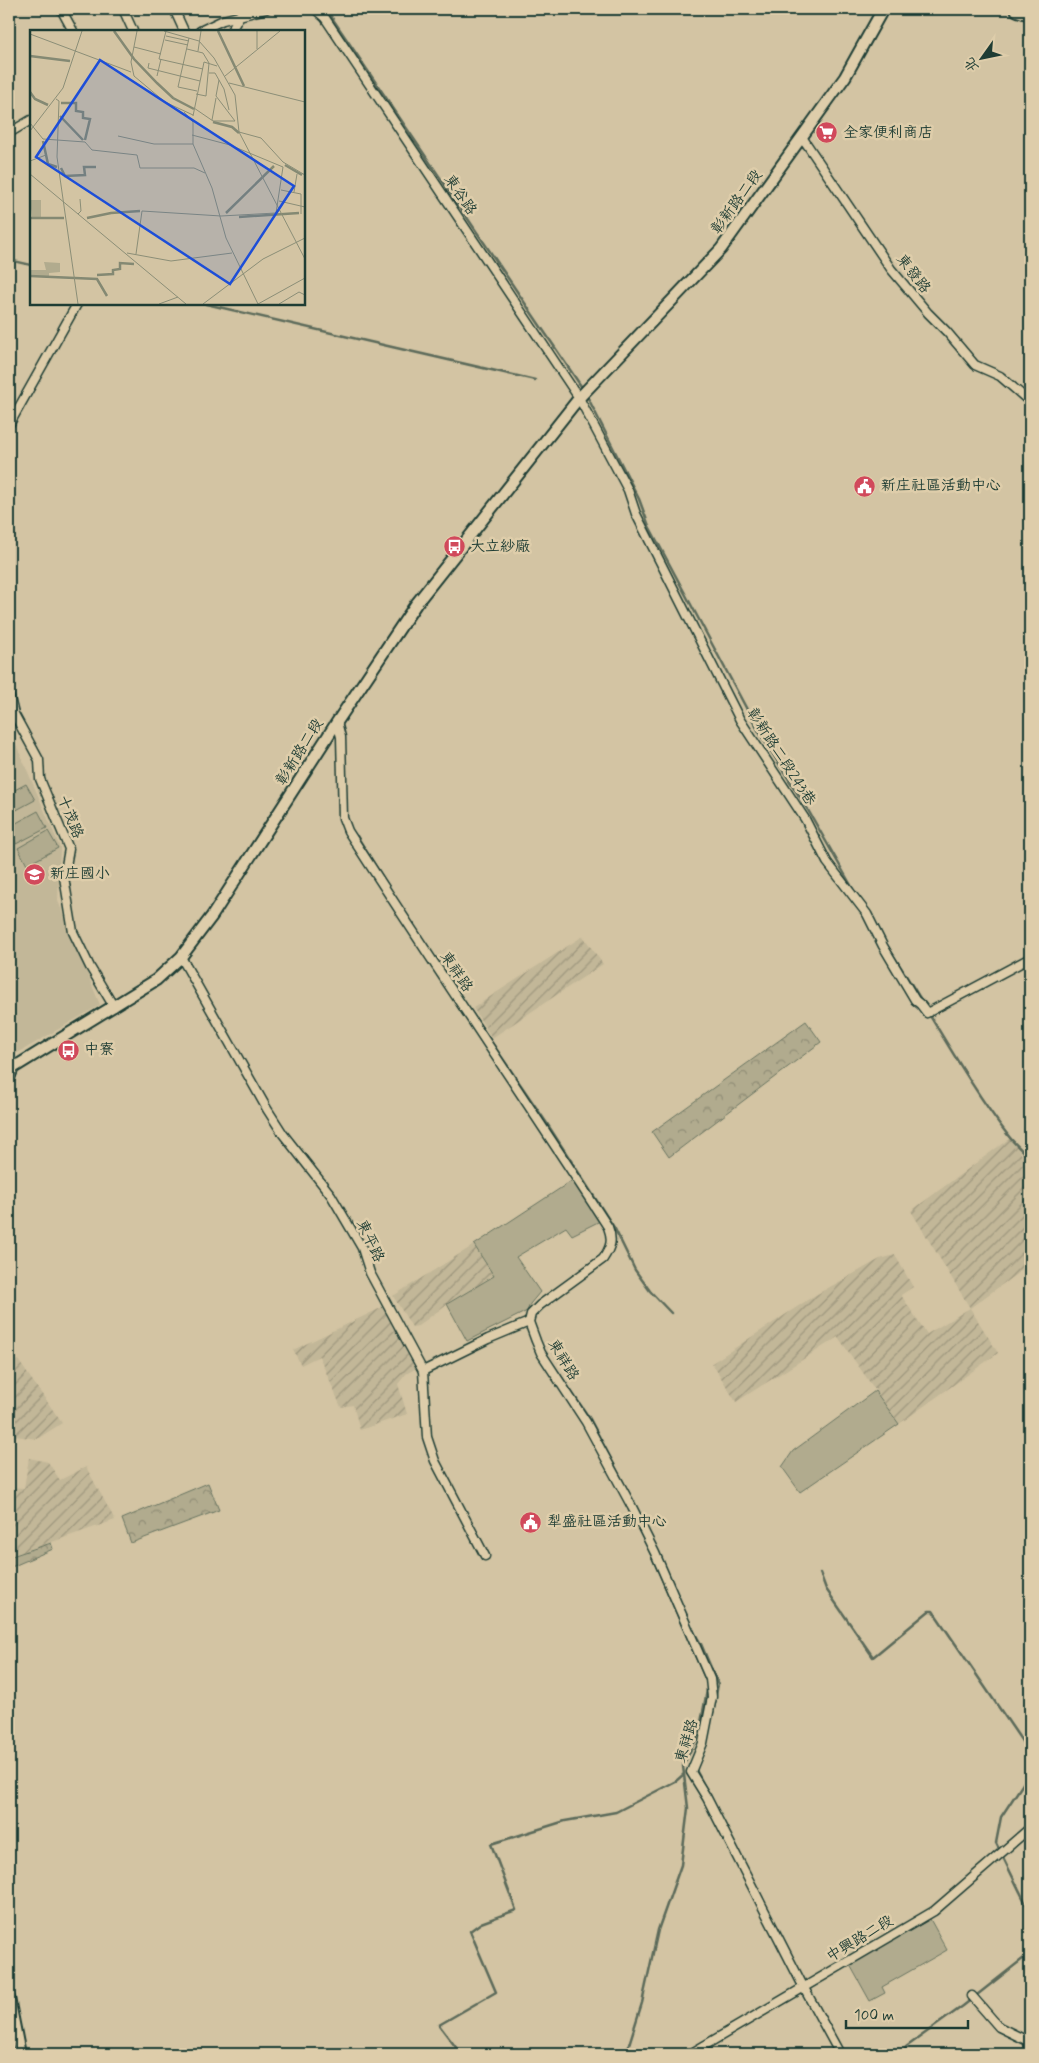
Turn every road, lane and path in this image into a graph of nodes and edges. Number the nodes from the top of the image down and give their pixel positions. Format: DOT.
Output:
graph roads {
  1 [pos="61,9"];
  2 [pos="123,9"];
  3 [pos="174,9"];
  4 [pos="266,9"];
  5 [pos="315,9"];
  6 [pos="883,9"];
  7 [pos="1018,9"];
  8 [pos="242,12"];
  9 [pos="1030,13"];
  10 [pos="72,30"];
  11 [pos="133,30"];
  12 [pos="184,30"];
  13 [pos="202,30"];
  14 [pos="232,30"];
  15 [pos="30,121"];
  16 [pos="9,133"];
  17 [pos="802,137"];
  18 [pos="76,305"];
  19 [pos="582,394"];
  20 [pos="1030,402"];
  21 [pos="9,425"];
  22 [pos="9,694"];
  23 [pos="337,722"];
  24 [pos="181,957"];
  25 [pos="1030,958"];
  26 [pos="114,1007"];
  27 [pos="10,1073"];
  28 [pos="529,1322"];
  29 [pos="423,1371"];
  30 [pos="485,1556"];
  31 [pos="1030,1828"];
  32 [pos="804,1988"];
  33 [pos="972,1996"];
  34 [pos="9,1998"];
  35 [pos="1030,2042"];
  36 [pos="20,2054"];
  37 [pos="690,2054"];
  38 [pos="840,2054"];
  1 -- 10 [label="street"];
  2 -- 11 [label="street"];
  3 -- 12 [label="street"];
  4 -- 8 [label="street"];
  5 -- 19 [label="street, 東谷路"];
  6 -- 17 [label="street, 彰新路二段"];
  7 -- 9 [label="highway"];
  8 -- 13 [label="street"];
  8 -- 14 [label="street"];
  15 -- 16 [label="street"];
  17 -- 19 [label="street, 彰新路二段"];
  17 -- 20 [label="street, 東發路"];
  18 -- 21 [label="street"];
  19 -- 23 [label="street, 彰新路二段"];
  19 -- 25 [label="street, 彰新路二段243巷"];
  22 -- 26 [label="street, 十茂路"];
  23 -- 24 [label="street, 彰新路二段"];
  23 -- 28 [label="street, 東祥路"];
  24 -- 26 [label="street, 彰新路二段"];
  24 -- 29 [label="street, 東平路"];
  26 -- 27 [label="street, 彰新路二段"];
  28 -- 29 [label="street"];
  28 -- 32 [label="street, 東祥路"];
  29 -- 30 [label="street, 東平路"];
  31 -- 32 [label="street, 中興路二段"];
  32 -- 37 [label="street, 中興路二段"];
  32 -- 38 [label="street, 東祥路"];
  33 -- 35 [label="street"];
  34 -- 36 [label="street"];
}
